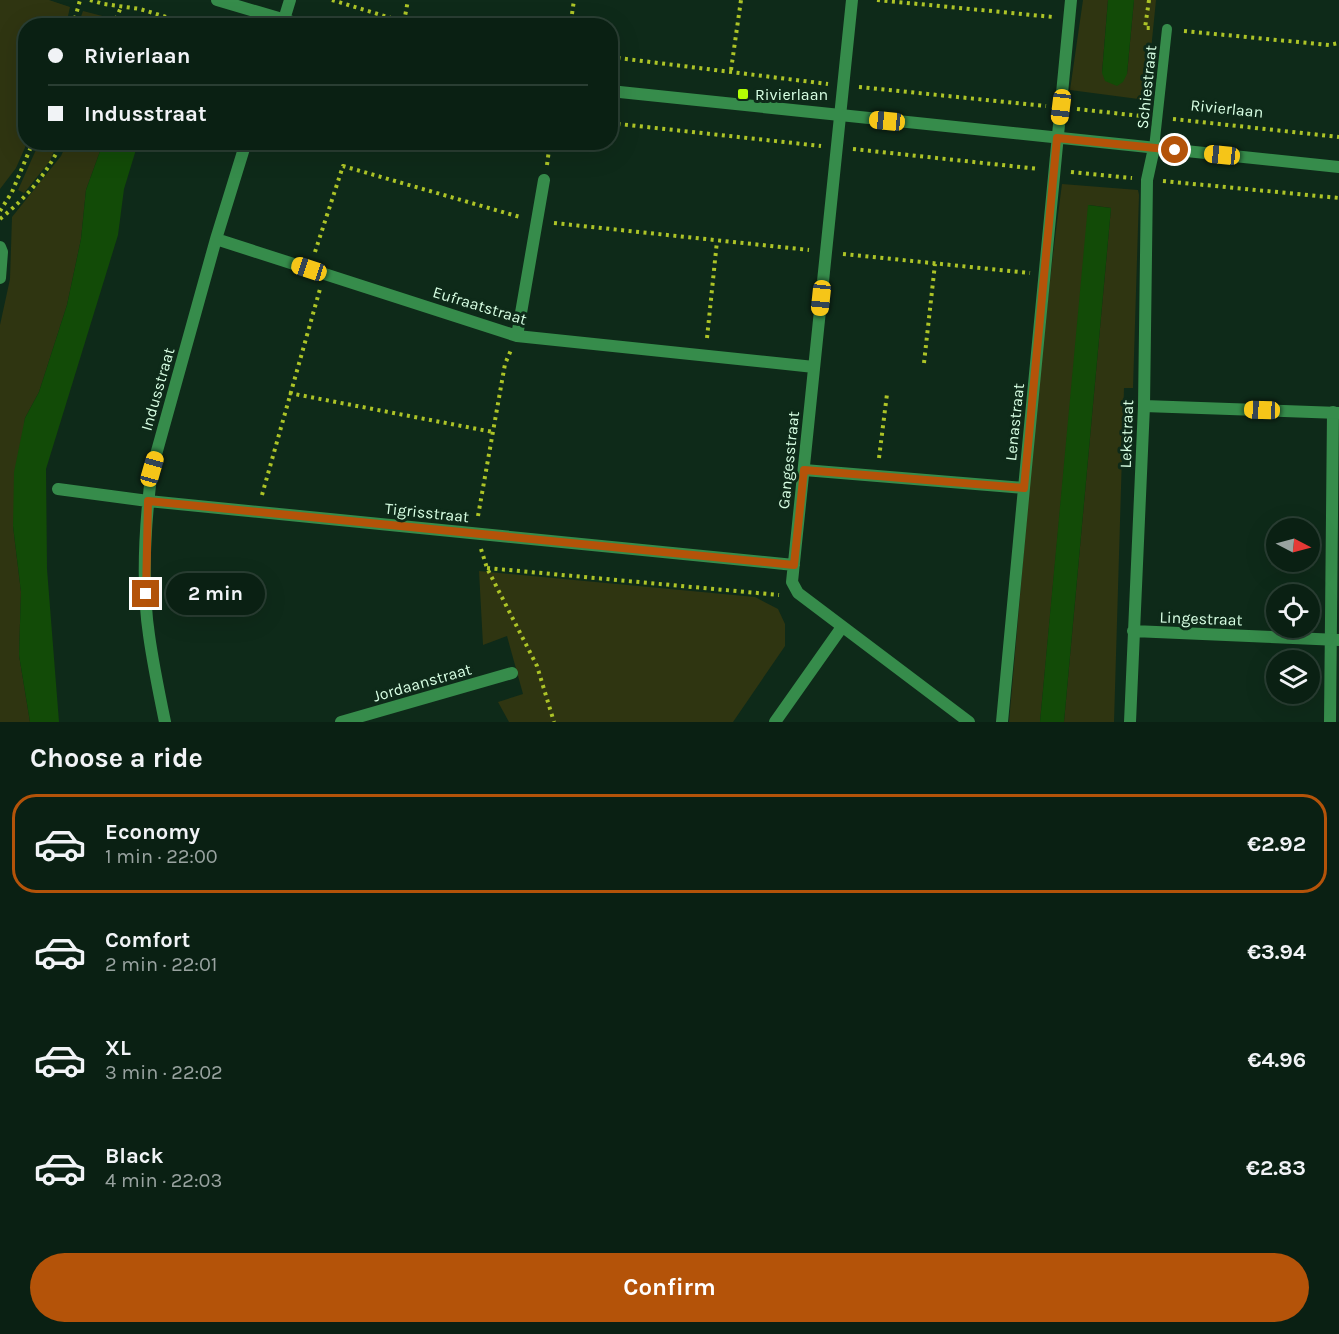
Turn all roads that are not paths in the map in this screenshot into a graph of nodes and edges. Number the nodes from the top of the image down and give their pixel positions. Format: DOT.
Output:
graph roads {
  1 [pos="217,0"];
  2 [pos="290,0"];
  3 [pos="852,0"];
  4 [pos="1071,0"];
  5 [pos="269,18"];
  6 [pos="285,18"];
  7 [pos="1167,29"];
  8 [pos="618,92"];
  9 [pos="840,116"];
  10 [pos="1057,138"];
  11 [pos="1154,148"];
  12 [pos="244,150"];
  13 [pos="1339,167"];
  14 [pos="544,180"];
  15 [pos="216,239"];
  16 [pos="0,247"];
  17 [pos="0,278"];
  18 [pos="517,336"];
  19 [pos="814,367"];
  20 [pos="1144,406"];
  21 [pos="1336,412"];
  22 [pos="804,470"];
  23 [pos="1024,488"];
  24 [pos="58,489"];
  25 [pos="148,501"];
  26 [pos="794,565"];
  27 [pos="842,627"];
  28 [pos="1133,631"];
  29 [pos="1335,640"];
  30 [pos="512,673"];
  31 [pos="165,722"];
  32 [pos="341,722"];
  33 [pos="775,722"];
  34 [pos="969,722"];
  35 [pos="1002,722"];
  36 [pos="1130,722"];
  37 [pos="1330,722"];
  1 -- 5 [label="street"];
  2 -- 6 [label="street"];
  3 -- 9 [label="street, Gangesstraat"];
  4 -- 10 [label="street, Lenastraat"];
  7 -- 11 [label="lane, Schiestraat"];
  8 -- 9 [label="street"];
  9 -- 10 [label="street"];
  9 -- 19 [label="street, Gangesstraat"];
  10 -- 11 [label="street"];
  10 -- 23 [label="street, Lenastraat"];
  11 -- 13 [label="street"];
  11 -- 20 [label="street, Lekstraat"];
  12 -- 15 [label="street, Indusstraat"];
  14 -- 18 [label="street"];
  15 -- 18 [label="street, Eufraatstraat"];
  15 -- 25 [label="street, Indusstraat"];
  16 -- 17 [label="street"];
  18 -- 19 [label="street, Eufraatstraat"];
  19 -- 22 [label="street, Gangesstraat"];
  20 -- 21 [label="street"];
  20 -- 28 [label="street, Lekstraat"];
  21 -- 29 [label="street"];
  22 -- 23 [label="street"];
  22 -- 26 [label="street, Gangesstraat"];
  23 -- 35 [label="street"];
  24 -- 25 [label="street, Tigrisstraat"];
  25 -- 26 [label="street, Tigrisstraat"];
  25 -- 31 [label="street, Indusstraat"];
  26 -- 27 [label="street, Gangesstraat"];
  27 -- 33 [label="street"];
  27 -- 34 [label="street"];
  28 -- 29 [label="street, Lingestraat"];
  28 -- 36 [label="street, Lekstraat"];
  29 -- 37 [label="street"];
  30 -- 32 [label="street, Jordaanstraat"];
}
